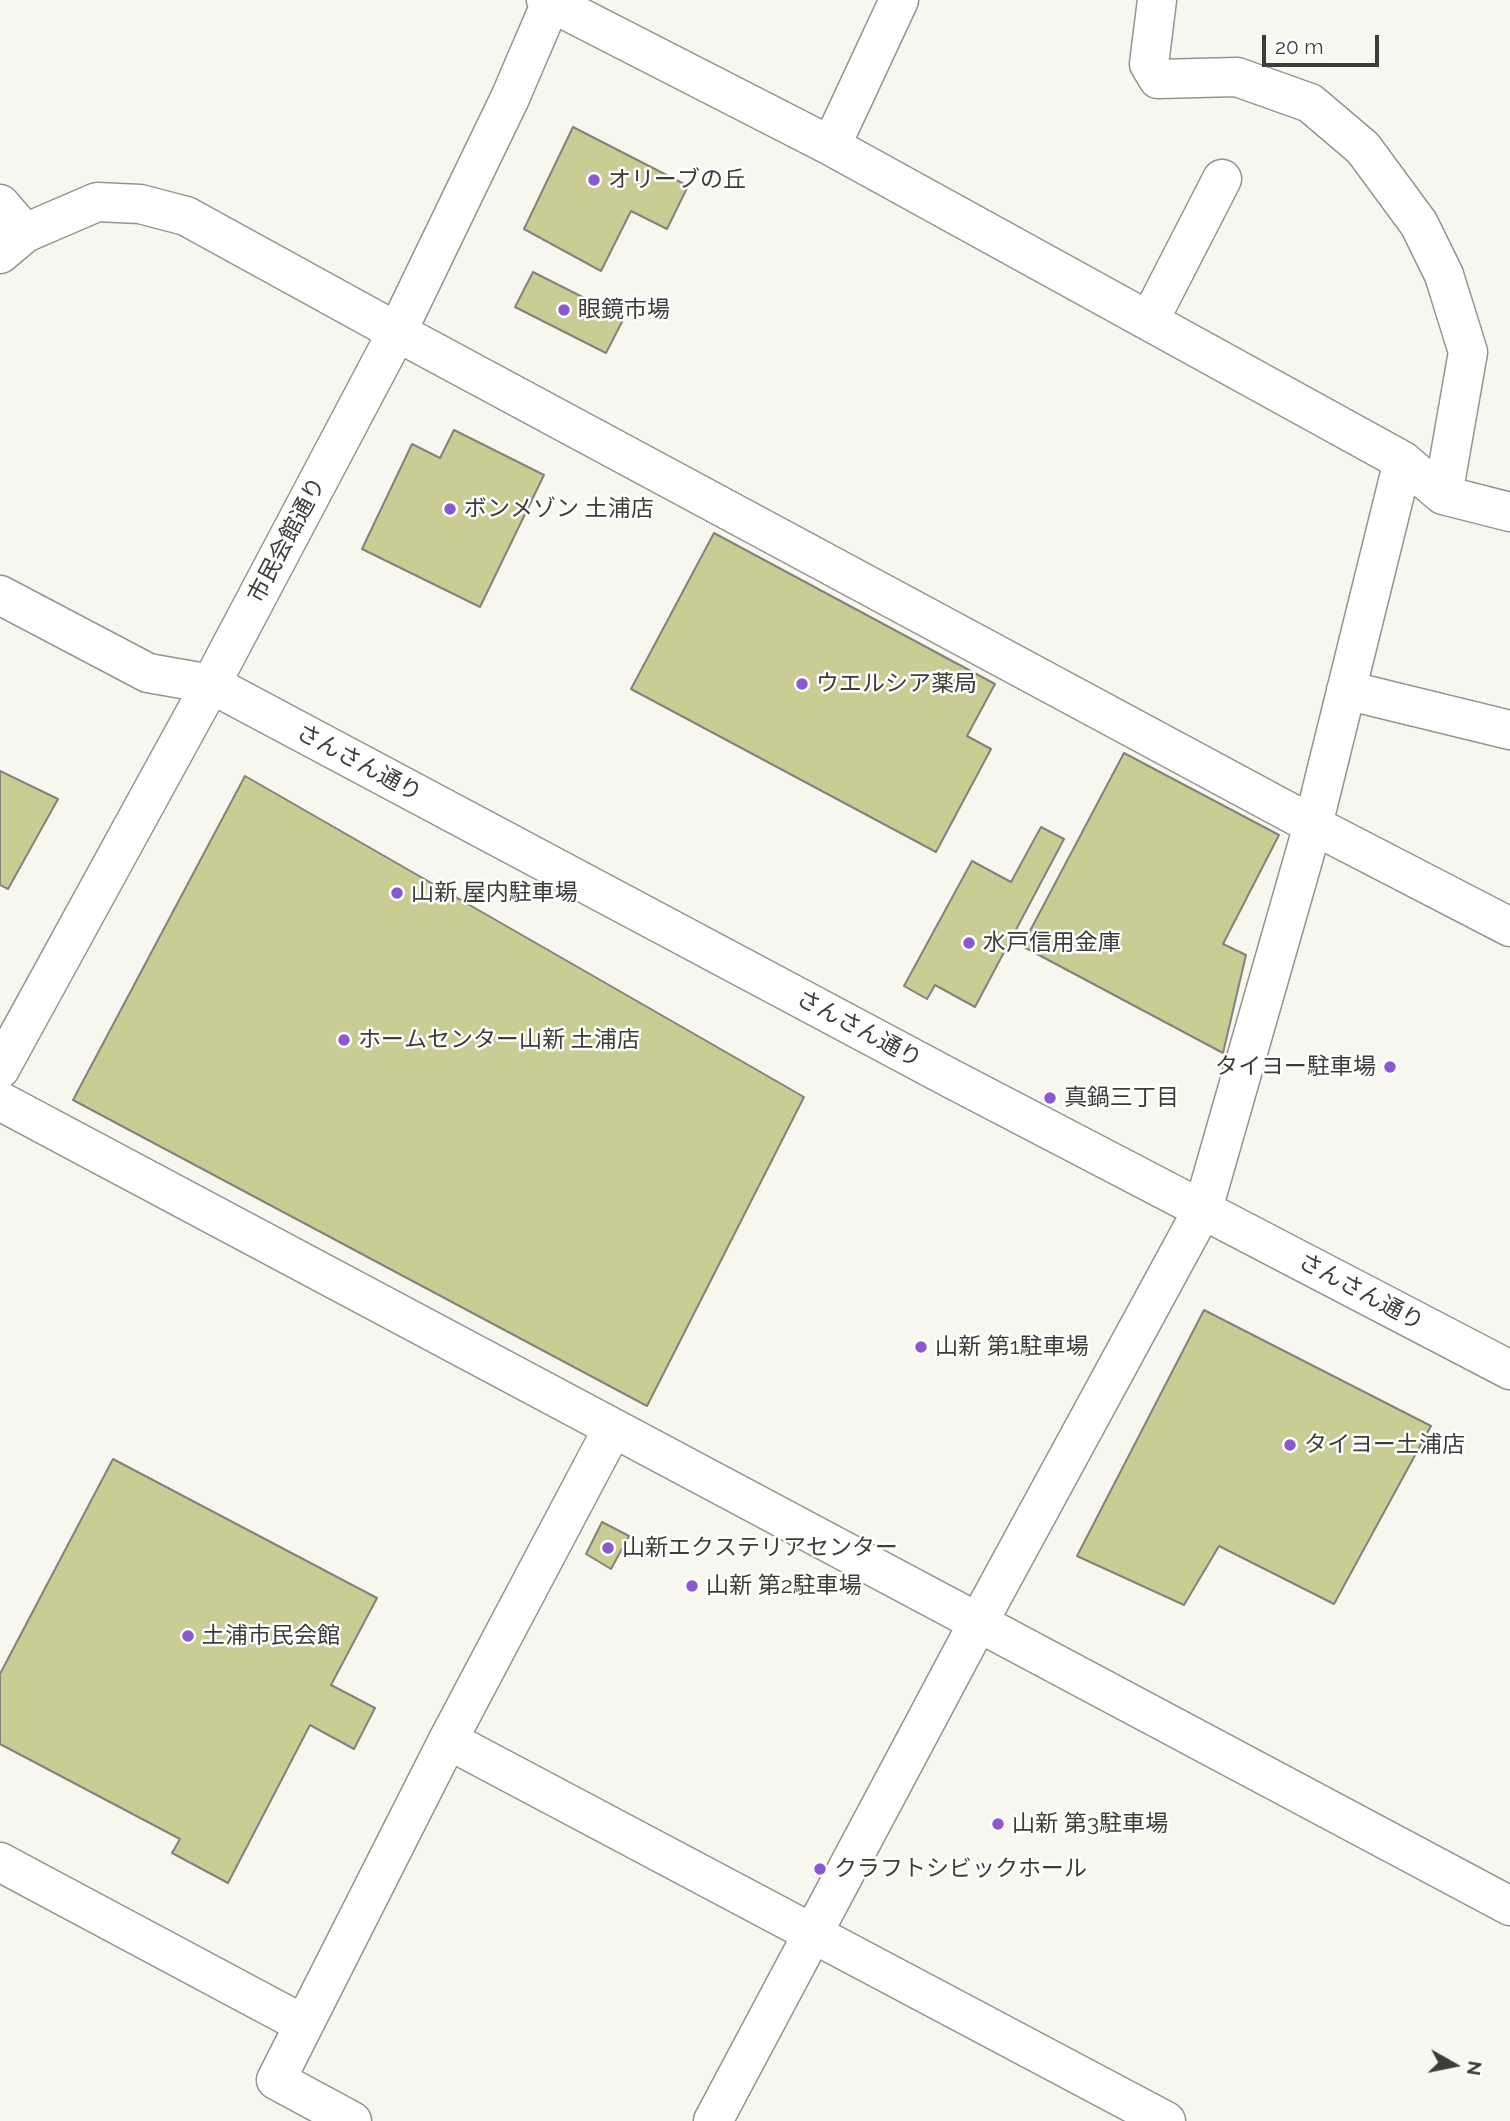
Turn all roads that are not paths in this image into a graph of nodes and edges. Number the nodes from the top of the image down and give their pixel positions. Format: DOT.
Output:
graph roads {
  1 [pos="899,0"];
  2 [pos="1157,0"];
  3 [pos="550,1"];
  4 [pos="831,146"];
  5 [pos="1222,179"];
  6 [pos="0,204"];
  7 [pos="12,243"];
  8 [pos="1149,321"];
  9 [pos="397,332"];
  10 [pos="1403,461"];
  11 [pos="1443,495"];
  12 [pos="1510,512"];
  13 [pos="0,596"];
  14 [pos="211,684"];
  15 [pos="1346,690"];
  16 [pos="1510,730"];
  17 [pos="1313,825"];
  18 [pos="1510,927"];
  19 [pos="0,1069"];
  20 [pos="0,1101"];
  21 [pos="1203,1209"];
  22 [pos="1510,1370"];
  23 [pos="613,1427"];
  24 [pos="979,1621"];
  25 [pos="448,1740"];
  26 [pos="0,1862"];
  27 [pos="1510,1906"];
  28 [pos="813,1933"];
  29 [pos="303,2024"];
  30 [pos="352,2121"];
  31 [pos="713,2121"];
  32 [pos="1167,2121"];
  1 -- 4 [label="street"];
  2 -- 11 [label="street"];
  3 -- 4 [label="street"];
  3 -- 9 [label="street, 市民会館通り"];
  4 -- 8 [label="street"];
  5 -- 8 [label="street"];
  6 -- 7 [label="street"];
  7 -- 9 [label="street"];
  8 -- 10 [label="street"];
  9 -- 14 [label="street, 市民会館通り"];
  9 -- 17 [label="street"];
  10 -- 11 [label="street"];
  10 -- 15 [label="street"];
  11 -- 12 [label="street"];
  13 -- 14 [label="street, さんさん通り"];
  14 -- 19 [label="street, 市民会館通り"];
  14 -- 21 [label="street, さんさん通り"];
  15 -- 16 [label="street"];
  15 -- 17 [label="street"];
  17 -- 18 [label="street"];
  17 -- 21 [label="street"];
  20 -- 23 [label="street"];
  21 -- 22 [label="street, さんさん通り"];
  21 -- 24 [label="street"];
  23 -- 24 [label="street"];
  23 -- 25 [label="street"];
  24 -- 27 [label="street"];
  24 -- 28 [label="street"];
  25 -- 28 [label="street"];
  25 -- 29 [label="street"];
  26 -- 29 [label="street"];
  28 -- 31 [label="street"];
  28 -- 32 [label="street"];
  29 -- 30 [label="street"];
}
